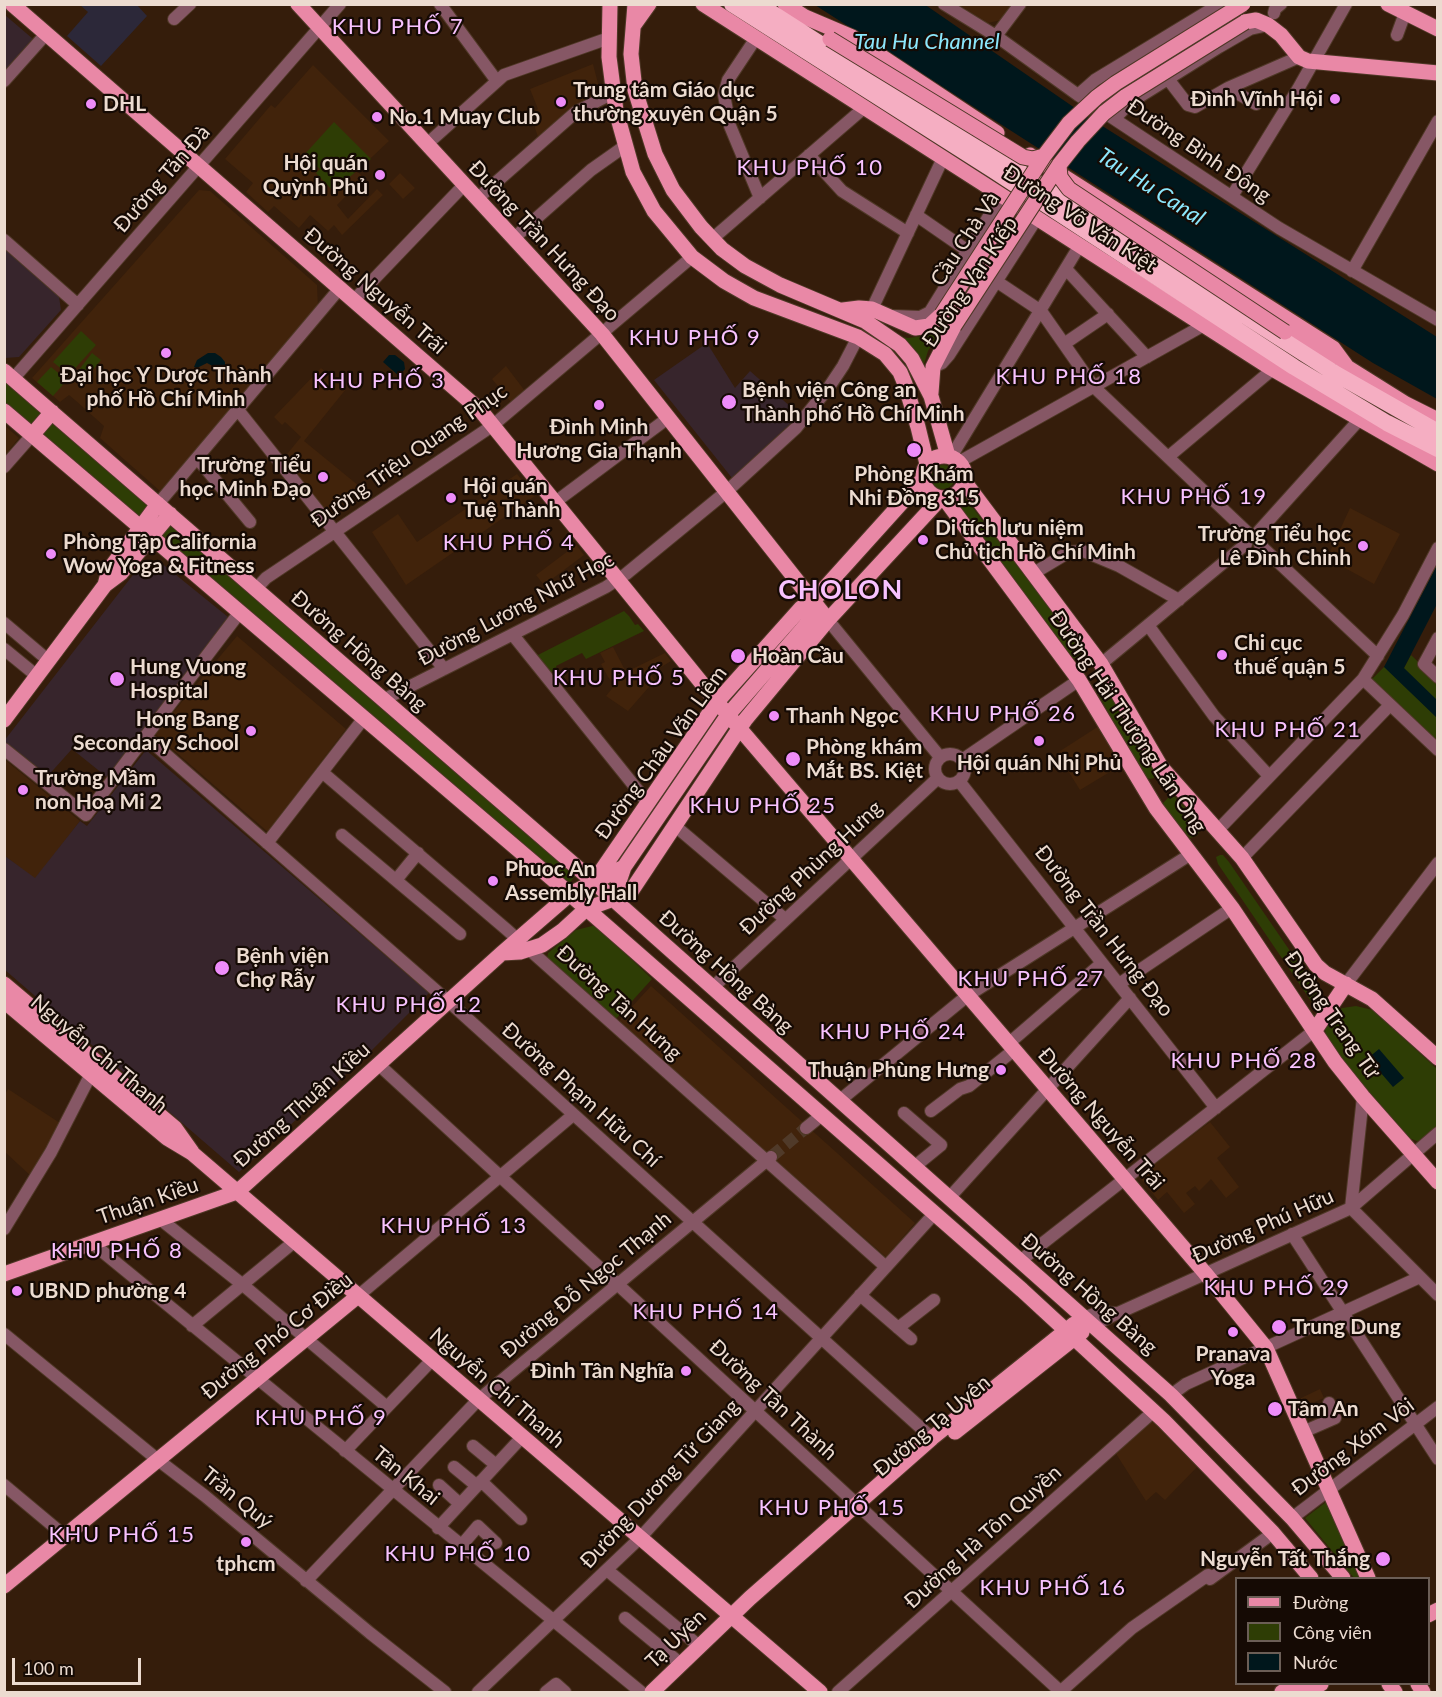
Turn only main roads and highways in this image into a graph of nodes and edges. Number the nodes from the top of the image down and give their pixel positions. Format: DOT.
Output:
graph roads {
  1 [pos="12,4"];
  2 [pos="298,4"];
  3 [pos="610,4"];
  4 [pos="635,4"];
  5 [pos="649,4"];
  6 [pos="703,4"];
  7 [pos="732,4"];
  8 [pos="758,4"];
  9 [pos="785,4"];
  10 [pos="1243,4"];
  11 [pos="1388,4"];
  12 [pos="1274,14"];
  13 [pos="805,17"];
  14 [pos="632,27"];
  15 [pos="1437,29"];
  16 [pos="1437,73"];
  17 [pos="650,139"];
  18 [pos="625,146"];
  19 [pos="1044,156"];
  20 [pos="1059,165"];
  21 [pos="712,239"];
  22 [pos="692,257"];
  23 [pos="841,311"];
  24 [pos="1347,367"];
  25 [pos="9,375"];
  26 [pos="931,396"];
  27 [pos="4,411"];
  28 [pos="52,412"];
  29 [pos="1436,427"];
  30 [pos="940,428"];
  31 [pos="920,431"];
  32 [pos="33,434"];
  33 [pos="1437,449"];
  34 [pos="953,458"];
  35 [pos="927,464"];
  36 [pos="1437,464"];
  37 [pos="922,479"];
  38 [pos="964,481"];
  39 [pos="943,498"];
  40 [pos="164,509"];
  41 [pos="146,532"];
  42 [pos="168,550"];
  43 [pos="136,555"];
  44 [pos="105,585"];
  45 [pos="256,590"];
  46 [pos="813,601"];
  47 [pos="240,612"];
  48 [pos="821,618"];
  49 [pos="1101,664"];
  50 [pos="1079,680"];
  51 [pos="383,700"];
  52 [pos="717,702"];
  53 [pos="728,714"];
  54 [pos="364,718"];
  55 [pos="4,720"];
  56 [pos="739,727"];
  57 [pos="1170,778"];
  58 [pos="1147,795"];
  59 [pos="654,808"];
  60 [pos="674,825"];
  61 [pos="1191,854"];
  62 [pos="624,867"];
  63 [pos="594,882"];
  64 [pos="570,894"];
  65 [pos="613,899"];
  66 [pos="586,909"];
  67 [pos="502,953"];
  68 [pos="1346,984"];
  69 [pos="712,988"];
  70 [pos="7,995"];
  71 [pos="695,1003"];
  72 [pos="1316,1030"];
  73 [pos="1437,1058"];
  74 [pos="110,1082"];
  75 [pos="839,1101"];
  76 [pos="822,1115"];
  77 [pos="192,1153"];
  78 [pos="1437,1182"];
  79 [pos="237,1192"];
  80 [pos="949,1198"];
  81 [pos="934,1214"];
  82 [pos="1020,1261"];
  83 [pos="4,1274"];
  84 [pos="1004,1274"];
  85 [pos="358,1296"];
  86 [pos="1088,1322"];
  87 [pos="1070,1334"];
  88 [pos="1171,1395"];
  89 [pos="1154,1411"];
  90 [pos="1292,1518"];
  91 [pos="1273,1533"];
  92 [pos="1310,1577"];
  93 [pos="1342,1577"];
  94 [pos="1368,1577"];
  95 [pos="4,1586"];
  96 [pos="734,1619"];
  97 [pos="651,1692"];
  98 [pos="665,1692"];
  99 [pos="820,1692"];
  1 -- 52 [label="main road, Đường Nguyễn Trãi"];
  2 -- 46 [label="main road, Đường Trần Hưng Đạo"];
  3 -- 18 [label="main road"];
  4 -- 14 [label="main road"];
  5 -- 14 [label="main road"];
  6 -- 36 [label="main road, Đường Võ Văn Kiệt"];
  7 -- 33 [label="highway, Đường Võ Văn Kiệt"];
  8 -- 29 [label="highway, Đường Võ Văn Kiệt"];
  9 -- 13 [label="main road, Đường Võ Văn Kiệt"];
  10 -- 19 [label="main road, Cầu Chà Và, bridge"];
  11 -- 15 [label="main road"];
  12 -- 16 [label="main road"];
  12 -- 20 [label="main road, Cầu Chà Và, bridge"];
  13 -- 19 [label="main road, bridge"];
  13 -- 24 [label="main road, Đường Võ Văn Kiệt"];
  14 -- 17 [label="main road"];
  17 -- 18 [label="main road"];
  17 -- 21 [label="main road"];
  18 -- 22 [label="main road"];
  19 -- 23 [label="main road, Cầu Chà Và, bridge"];
  20 -- 24 [label="main road, bridge"];
  20 -- 26 [label="main road, Cầu Chà Và, bridge"];
  21 -- 22 [label="main road"];
  21 -- 23 [label="main road"];
  22 -- 31 [label="main road"];
  23 -- 26 [label="main road"];
  24 -- 29 [label="main road, Đường Võ Văn Kiệt"];
  25 -- 28 [label="main road, Đường Hồng Bàng"];
  26 -- 30 [label="main road"];
  27 -- 32 [label="main road, Đường Hồng Bàng"];
  28 -- 32 [label="main road"];
  28 -- 40 [label="main road, Đường Hồng Bàng"];
  30 -- 31 [label="main road"];
  30 -- 34 [label="main road"];
  31 -- 35 [label="main road"];
  32 -- 41 [label="main road, Đường Hồng Bàng"];
  34 -- 35 [label="main road"];
  34 -- 38 [label="main road"];
  35 -- 37 [label="main road"];
  37 -- 39 [label="main road"];
  37 -- 46 [label="main road, Đường Châu Văn Liêm"];
  38 -- 39 [label="main road"];
  38 -- 49 [label="main road, Đường Hải Thượng Lãn Ông"];
  39 -- 48 [label="main road, Đường Châu Văn Liêm"];
  39 -- 50 [label="main road, Đường Hải Thượng Lãn Ông"];
  40 -- 41 [label="main road"];
  40 -- 45 [label="main road, Đường Hồng Bàng"];
  41 -- 42 [label="main road, Đường Hồng Bàng"];
  41 -- 43 [label="main road"];
  41 -- 44 [label="main road"];
  42 -- 43 [label="main road"];
  42 -- 47 [label="main road, Đường Hồng Bàng"];
  43 -- 44 [label="main road"];
  44 -- 55 [label="main road"];
  45 -- 47 [label="main road"];
  45 -- 51 [label="main road, Đường Hồng Bàng"];
  46 -- 48 [label="main road"];
  46 -- 52 [label="main road, Đường Châu Văn Liêm"];
  47 -- 54 [label="main road, Đường Hồng Bàng"];
  48 -- 53 [label="main road, Đường Châu Văn Liêm"];
  48 -- 56 [label="main road, Đường Châu Văn Liêm"];
  49 -- 50 [label="main road"];
  49 -- 57 [label="main road, Đường Hải Thượng Lãn Ông"];
  50 -- 58 [label="main road, Đường Hải Thượng Lãn Ông"];
  51 -- 54 [label="main road"];
  51 -- 63 [label="main road, Đường Hồng Bàng"];
  52 -- 53 [label="main road, Đường Nguyễn Trãi"];
  52 -- 59 [label="main road, Đường Châu Văn Liêm"];
  53 -- 56 [label="main road, Đường Nguyễn Trãi"];
  53 -- 59 [label="main road, Đường Châu Văn Liêm"];
  54 -- 64 [label="main road, Đường Hồng Bàng"];
  56 -- 60 [label="main road, Đường Châu Văn Liêm"];
  56 -- 94 [label="main road, Đường Nguyễn Trãi"];
  57 -- 58 [label="main road"];
  57 -- 68 [label="main road, Đường Hải Thượng Lãn Ông"];
  58 -- 61 [label="main road, Đường Hải Thượng Lãn Ông"];
  59 -- 60 [label="main road"];
  59 -- 62 [label="main road, Đường Châu Văn Liêm"];
  59 -- 63 [label="main road, Đường Châu Văn Liêm"];
  60 -- 65 [label="main road, Đường Châu Văn Liêm"];
  61 -- 72 [label="main road, Đường Trang Tử"];
  62 -- 63 [label="main road, Đường Châu Văn Liêm"];
  62 -- 65 [label="main road, Đường Châu Văn Liêm"];
  63 -- 64 [label="main road, Đường Thuận Kiều"];
  63 -- 65 [label="main road, Đường Hồng Bàng"];
  64 -- 66 [label="main road, Đường Hồng Bàng"];
  64 -- 67 [label="main road, Đường Thuận Kiều"];
  65 -- 66 [label="main road"];
  65 -- 69 [label="main road, Đường Hồng Bàng"];
  66 -- 67 [label="main road"];
  66 -- 71 [label="main road, Đường Hồng Bàng"];
  67 -- 79 [label="main road, Đường Thuận Kiều"];
  68 -- 72 [label="main road"];
  68 -- 73 [label="main road, Đường Hải Thượng Lãn Ông"];
  69 -- 71 [label="main road"];
  69 -- 75 [label="main road, Đường Hồng Bàng"];
  70 -- 74 [label="main road"];
  71 -- 76 [label="main road, Đường Hồng Bàng"];
  72 -- 78 [label="main road, Đường Trang Tử"];
  74 -- 77 [label="main road, Nguyễn Chí Thanh"];
  74 -- 77 [label="main road"];
  75 -- 76 [label="main road"];
  75 -- 80 [label="main road, Đường Hồng Bàng"];
  76 -- 81 [label="main road, Đường Hồng Bàng"];
  77 -- 79 [label="main road, Nguyễn Chí Thanh"];
  79 -- 83 [label="main road, Thuận Kiều"];
  79 -- 85 [label="main road, Nguyễn Chí Thanh"];
  80 -- 81 [label="main road"];
  80 -- 82 [label="main road, Đường Hồng Bàng"];
  81 -- 84 [label="main road, Đường Hồng Bàng"];
  82 -- 84 [label="main road"];
  82 -- 86 [label="main road, Đường Hồng Bàng"];
  84 -- 87 [label="main road, Đường Hồng Bàng"];
  85 -- 95 [label="main road, Đường Phó Cơ Điều"];
  85 -- 96 [label="main road, Nguyễn Chí Thanh"];
  86 -- 87 [label="main road, Đường Tạ Uyên"];
  86 -- 88 [label="main road, Đường Hồng Bàng"];
  87 -- 89 [label="main road, Đường Hồng Bàng"];
  87 -- 96 [label="main road, Đường Tạ Uyên"];
  88 -- 89 [label="main road"];
  88 -- 90 [label="main road, Đường Hồng Bàng"];
  89 -- 91 [label="main road, Đường Hồng Bàng"];
  90 -- 91 [label="main road"];
  90 -- 93 [label="main road, Đường Hồng Bàng"];
  91 -- 92 [label="main road, Đường Hồng Bàng"];
  96 -- 97 [label="main road, Tạ Uyên"];
  96 -- 98 [label="main road, Tạ Uyên"];
  96 -- 99 [label="main road, Nguyễn Chí Thanh"];
}
